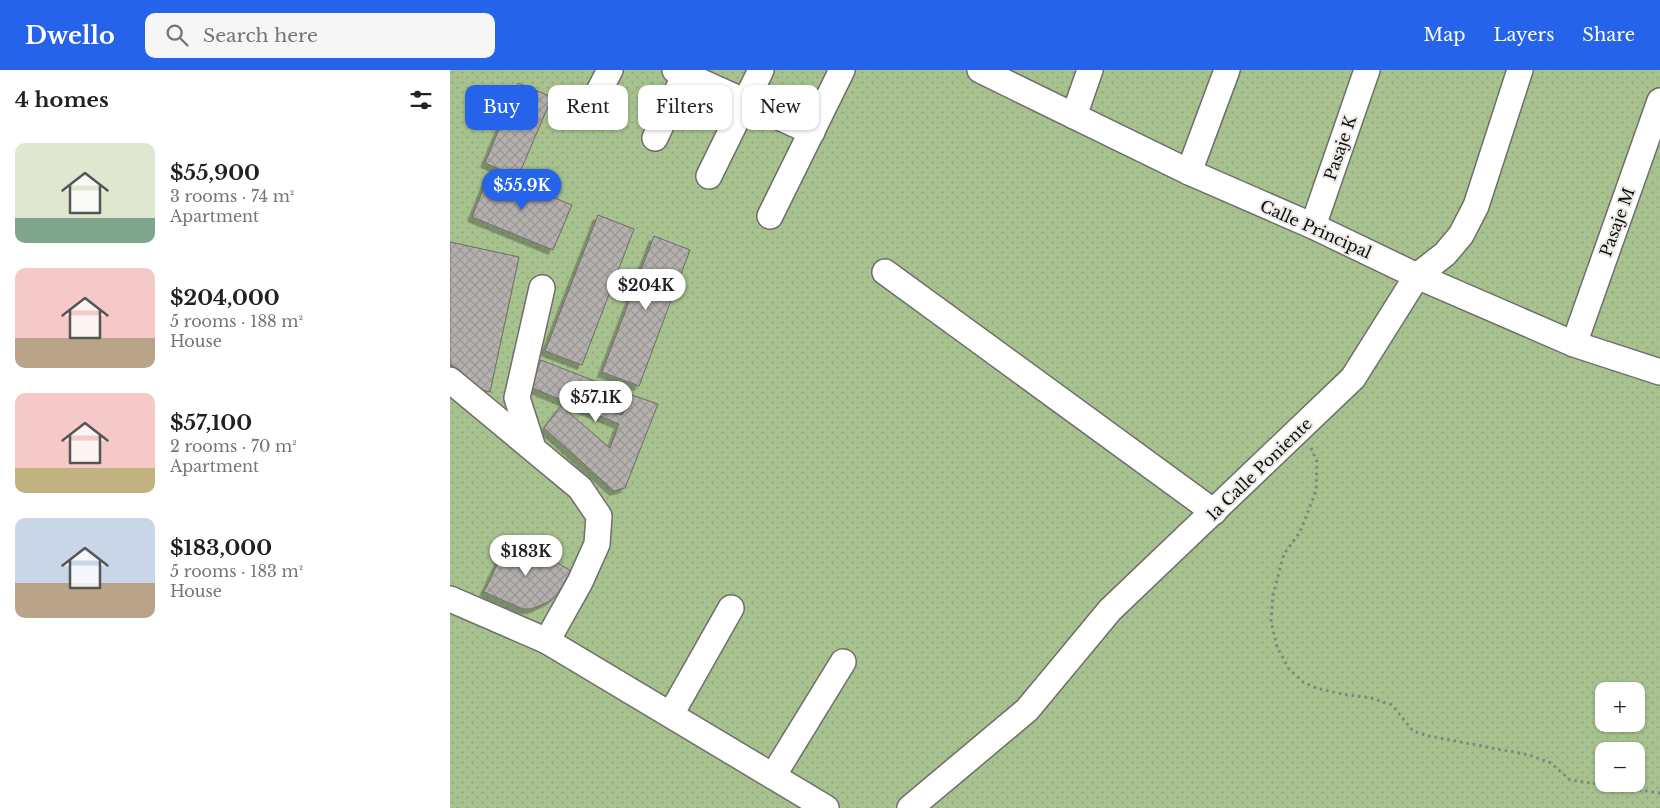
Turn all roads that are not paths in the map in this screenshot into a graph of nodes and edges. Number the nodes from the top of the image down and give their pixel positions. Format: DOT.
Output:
graph roads {
  1 [pos="610,70"];
  2 [pos="761,70"];
  3 [pos="842,70"];
  4 [pos="980,70"];
  5 [pos="1090,70"];
  6 [pos="1227,70"];
  7 [pos="1367,70"];
  8 [pos="1520,70"];
  9 [pos="682,72"];
  10 [pos="602,85"];
  11 [pos="754,85"];
  12 [pos="742,101"];
  13 [pos="1660,101"];
  14 [pos="742,108"];
  15 [pos="1074,116"];
  16 [pos="808,130"];
  17 [pos="812,132"];
  18 [pos="655,138"];
  19 [pos="1188,172"];
  20 [pos="709,176"];
  21 [pos="770,216"];
  22 [pos="1313,226"];
  23 [pos="885,272"];
  24 [pos="1417,276"];
  25 [pos="542,288"];
  26 [pos="1574,344"];
  27 [pos="1660,372"];
  28 [pos="450,380"];
  29 [pos="533,448"];
  30 [pos="1214,512"];
  31 [pos="450,599"];
  32 [pos="731,608"];
  33 [pos="547,641"];
  34 [pos="843,662"];
  35 [pos="671,714"];
  36 [pos="773,776"];
  37 [pos="826,808"];
  38 [pos="910,808"];
  1 -- 10 [label="street"];
  2 -- 11 [label="street"];
  3 -- 17 [label="street"];
  4 -- 15 [label="street, Calle Principal"];
  5 -- 15 [label="street"];
  6 -- 19 [label="street"];
  7 -- 22 [label="street, Pasaje K"];
  8 -- 24 [label="street, 1a Calle Poniente"];
  9 -- 12 [label="street"];
  9 -- 18 [label="street"];
  13 -- 26 [label="street, Pasaje M"];
  14 -- 20 [label="street"];
  15 -- 19 [label="street, Calle Principal"];
  16 -- 17 [label="street"];
  17 -- 21 [label="street"];
  19 -- 22 [label="street, Calle Principal"];
  22 -- 24 [label="street, Calle Principal"];
  23 -- 30 [label="street"];
  24 -- 26 [label="street, Calle Principal"];
  24 -- 30 [label="street, 1a Calle Poniente"];
  25 -- 29 [label="street"];
  26 -- 27 [label="street, Calle Principal"];
  28 -- 29 [label="street"];
  29 -- 33 [label="street"];
  30 -- 38 [label="street, 1a Calle Poniente"];
  31 -- 33 [label="street"];
  32 -- 35 [label="street"];
  33 -- 35 [label="street"];
  34 -- 36 [label="street"];
  35 -- 36 [label="street"];
  36 -- 37 [label="street"];
}
